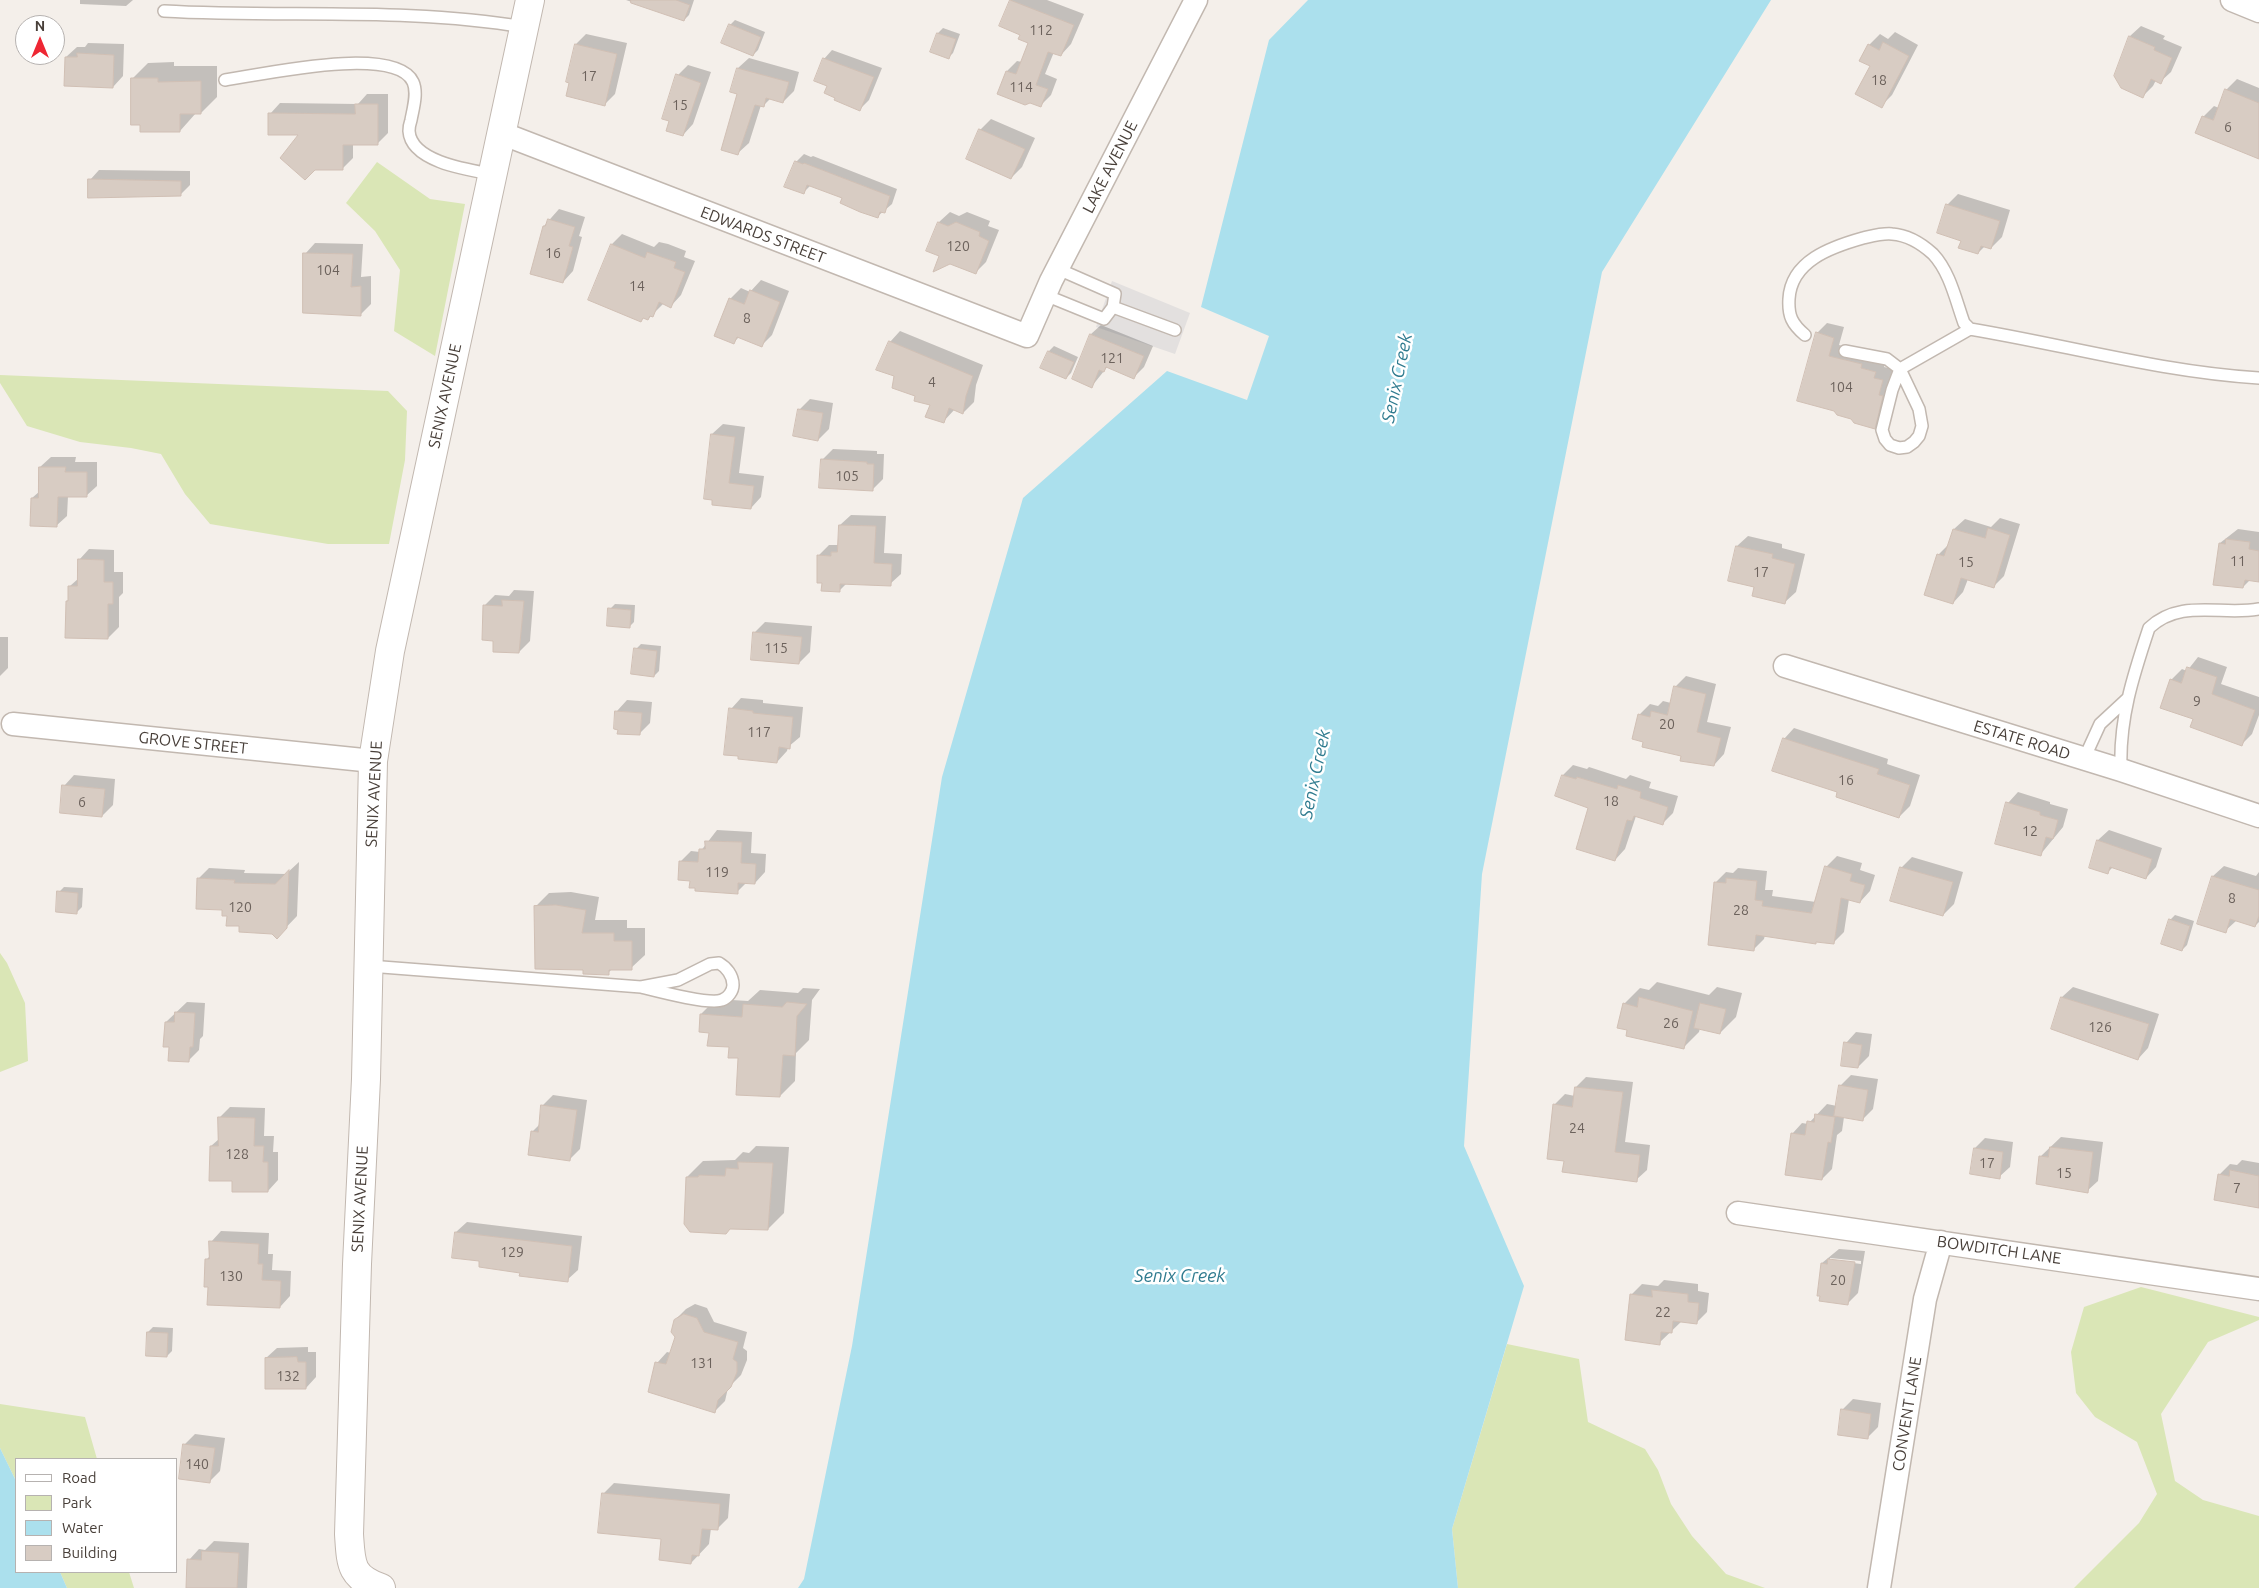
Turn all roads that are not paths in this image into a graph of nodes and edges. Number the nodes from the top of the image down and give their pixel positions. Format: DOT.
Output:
graph roads {
  1 [pos="530,0"];
  2 [pos="1196,0"];
  3 [pos="2232,0"];
  4 [pos="164,11"];
  5 [pos="2259,11"];
  6 [pos="524,28"];
  7 [pos="225,80"];
  8 [pos="501,133"];
  9 [pos="492,174"];
  10 [pos="1058,269"];
  11 [pos="1045,295"];
  12 [pos="1113,307"];
  13 [pos="1970,329"];
  14 [pos="1175,330"];
  15 [pos="1805,335"];
  16 [pos="1027,336"];
  17 [pos="1845,351"];
  18 [pos="1900,369"];
  19 [pos="2259,378"];
  20 [pos="2259,609"];
  21 [pos="1785,666"];
  22 [pos="2127,699"];
  23 [pos="13,724"];
  24 [pos="2084,759"];
  25 [pos="373,761"];
  26 [pos="2121,770"];
  27 [pos="2259,816"];
  28 [pos="369,966"];
  29 [pos="641,988"];
  30 [pos="1738,1213"];
  31 [pos="1941,1242"];
  32 [pos="2259,1289"];
  33 [pos="381,1588"];
  34 [pos="1880,1588"];
  1 -- 6 [label="street, SENIX AVENUE"];
  2 -- 10 [label="street, LAKE AVENUE"];
  3 -- 5 [label="street"];
  4 -- 6 [label="lane"];
  6 -- 8 [label="street, SENIX AVENUE"];
  7 -- 9 [label="lane"];
  8 -- 9 [label="street, SENIX AVENUE"];
  8 -- 16 [label="street, EDWARDS STREET"];
  9 -- 25 [label="street, SENIX AVENUE"];
  10 -- 11 [label="street, LAKE AVENUE"];
  10 -- 12 [label="lane"];
  11 -- 12 [label="lane"];
  11 -- 16 [label="street, LAKE AVENUE"];
  12 -- 14 [label="lane"];
  13 -- 15 [label="lane"];
  13 -- 18 [label="lane"];
  13 -- 19 [label="lane"];
  17 -- 18 [label="lane"];
  18 -- 18 [label="lane"];
  20 -- 22 [label="lane"];
  21 -- 24 [label="street, ESTATE ROAD"];
  22 -- 24 [label="lane"];
  22 -- 26 [label="lane"];
  23 -- 25 [label="street, GROVE STREET"];
  24 -- 26 [label="street, ESTATE ROAD"];
  25 -- 28 [label="street, SENIX AVENUE"];
  26 -- 27 [label="street, ESTATE ROAD"];
  28 -- 29 [label="lane"];
  28 -- 33 [label="street, SENIX AVENUE"];
  29 -- 29 [label="lane"];
  30 -- 31 [label="street, BOWDITCH LANE"];
  31 -- 32 [label="street, BOWDITCH LANE"];
  31 -- 34 [label="street, CONVENT LANE"];
}
